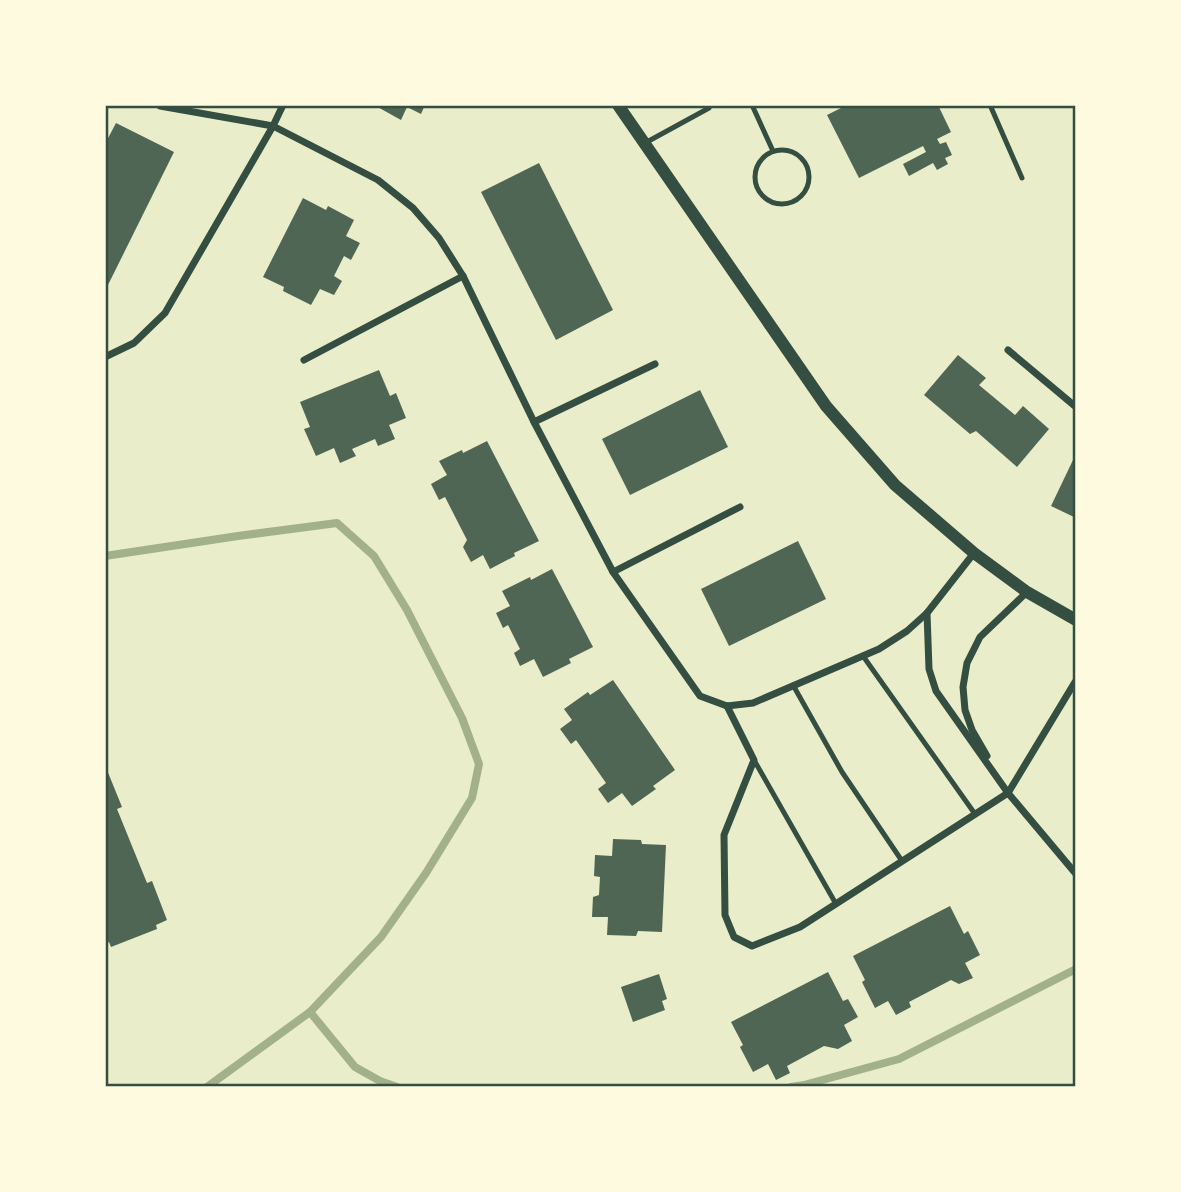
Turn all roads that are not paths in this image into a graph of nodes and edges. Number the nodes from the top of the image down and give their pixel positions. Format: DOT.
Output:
graph roads {
  1 [pos="283,105"];
  2 [pos="618,105"];
  3 [pos="752,105"];
  4 [pos="990,105"];
  5 [pos="160,106"];
  6 [pos="709,108"];
  7 [pos="273,126"];
  8 [pos="645,143"];
  9 [pos="773,151"];
  10 [pos="1022,178"];
  11 [pos="463,276"];
  12 [pos="1009,350"];
  13 [pos="105,357"];
  14 [pos="304,360"];
  15 [pos="655,365"];
  16 [pos="1076,407"];
  17 [pos="534,422"];
  18 [pos="740,507"];
  19 [pos="974,553"];
  20 [pos="613,572"];
  21 [pos="1027,592"];
  22 [pos="927,613"];
  23 [pos="1076,620"];
  24 [pos="863,656"];
  25 [pos="1075,682"];
  26 [pos="793,685"];
  27 [pos="727,706"];
  28 [pos="754,760"];
  29 [pos="1008,793"];
  30 [pos="975,814"];
  31 [pos="902,862"];
  32 [pos="1076,874"];
  33 [pos="836,904"];
  1 -- 7 [label="street"];
  2 -- 8 [label="street"];
  3 -- 9 [label="lane"];
  4 -- 10 [label="lane"];
  5 -- 7 [label="street"];
  6 -- 8 [label="lane"];
  7 -- 11 [label="street"];
  7 -- 13 [label="street"];
  8 -- 19 [label="street"];
  9 -- 9 [label="lane"];
  11 -- 14 [label="street"];
  11 -- 17 [label="street"];
  12 -- 16 [label="street"];
  15 -- 17 [label="street"];
  17 -- 20 [label="street"];
  18 -- 20 [label="street"];
  19 -- 21 [label="street"];
  19 -- 22 [label="street"];
  20 -- 27 [label="street"];
  21 -- 23 [label="street"];
  21 -- 29 [label="street"];
  22 -- 24 [label="street"];
  22 -- 29 [label="street"];
  24 -- 26 [label="street"];
  24 -- 30 [label="lane"];
  25 -- 29 [label="street"];
  26 -- 27 [label="street"];
  26 -- 31 [label="lane"];
  27 -- 28 [label="street"];
  28 -- 33 [label="lane"];
  28 -- 33 [label="street"];
  29 -- 30 [label="street"];
  29 -- 32 [label="street"];
  30 -- 31 [label="street"];
  31 -- 33 [label="street"];
}
